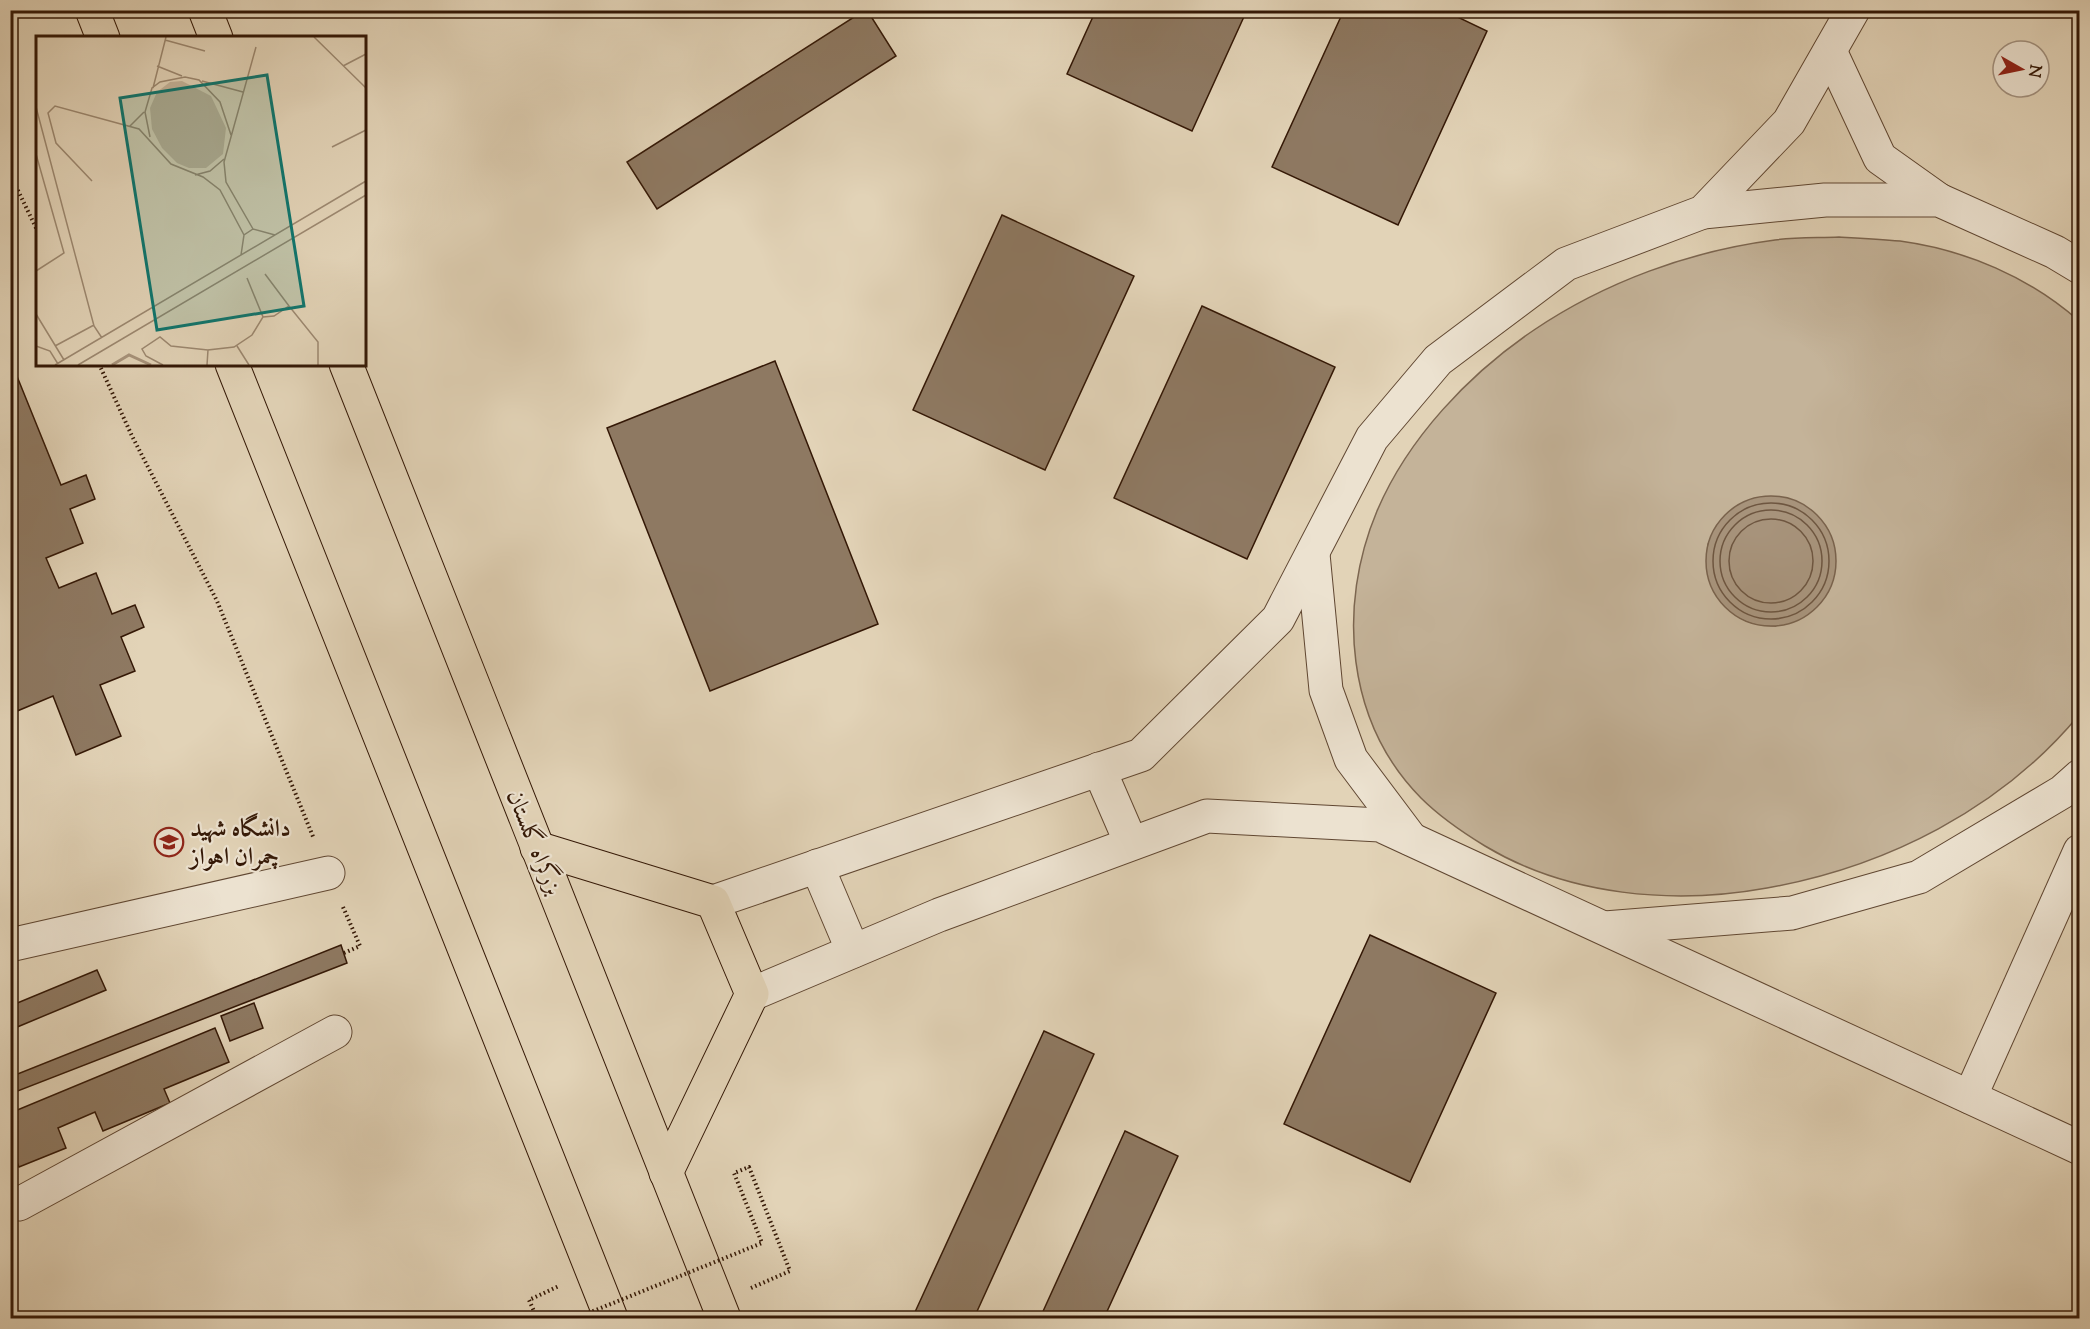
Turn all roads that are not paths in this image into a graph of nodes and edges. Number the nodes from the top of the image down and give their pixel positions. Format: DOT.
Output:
graph roads {
  1 [pos="92,10"];
  2 [pos="205,10"];
  3 [pos="1853,10"];
  4 [pos="102,36"];
  5 [pos="215,36"];
  6 [pos="1830,51"];
  7 [pos="1939,200"];
  8 [pos="1702,212"];
  9 [pos="2079,267"];
  10 [pos="233,366"];
  11 [pos="347,366"];
  12 [pos="1312,554"];
  13 [pos="1099,769"];
  14 [pos="2079,776"];
  15 [pos="1412,840"];
  16 [pos="1131,843"];
  17 [pos="537,848"];
  18 [pos="2079,851"];
  19 [pos="817,866"];
  20 [pos="328,873"];
  21 [pos="713,902"];
  22 [pos="1604,928"];
  23 [pos="10,945"];
  24 [pos="854,951"];
  25 [pos="752,994"];
  26 [pos="335,1032"];
  27 [pos="1970,1097"];
  28 [pos="2079,1148"];
  29 [pos="666,1173"];
  30 [pos="13,1199"];
  31 [pos="611,1318"];
  32 [pos="724,1318"];
  1 -- 4 [label="highway"];
  2 -- 5 [label="highway"];
  3 -- 6 [label="lane"];
  6 -- 7 [label="lane"];
  6 -- 8 [label="lane"];
  7 -- 8 [label="lane"];
  7 -- 9 [label="lane"];
  8 -- 12 [label="lane"];
  10 -- 31 [label="highway"];
  11 -- 17 [label="highway, بزرگراه گلستان"];
  12 -- 13 [label="lane"];
  12 -- 15 [label="lane"];
  13 -- 16 [label="lane"];
  13 -- 19 [label="lane"];
  14 -- 22 [label="lane"];
  15 -- 16 [label="lane"];
  15 -- 22 [label="lane"];
  16 -- 24 [label="lane"];
  17 -- 21 [label="highway"];
  17 -- 29 [label="highway, بزرگراه گلستان"];
  18 -- 27 [label="lane"];
  19 -- 21 [label="lane"];
  19 -- 24 [label="lane"];
  20 -- 23 [label="lane"];
  21 -- 25 [label="highway"];
  22 -- 27 [label="lane"];
  24 -- 25 [label="lane"];
  25 -- 29 [label="highway"];
  26 -- 30 [label="lane"];
  27 -- 28 [label="lane"];
  29 -- 32 [label="highway, بزرگراه گلستان"];
}
